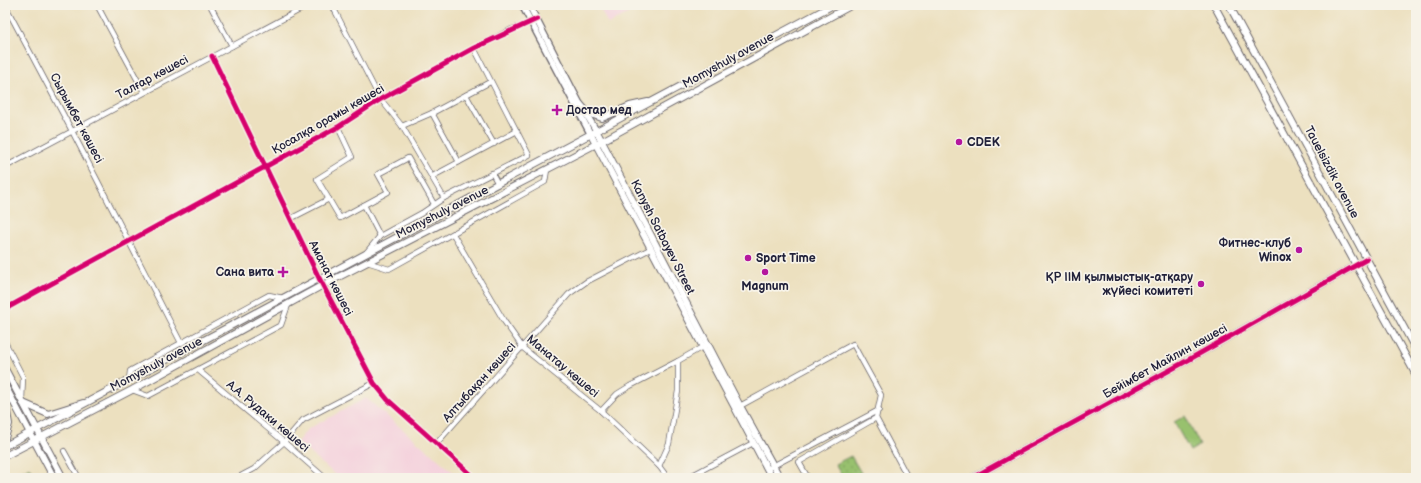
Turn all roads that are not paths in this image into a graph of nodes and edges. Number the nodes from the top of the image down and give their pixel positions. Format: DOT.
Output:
graph roads {
  1 [pos="5,5"];
  2 [pos="97,5"];
  3 [pos="210,5"];
  4 [pos="309,5"];
  5 [pos="332,5"];
  6 [pos="522,5"];
  7 [pos="529,5"];
  8 [pos="833,5"];
  9 [pos="852,5"];
  10 [pos="1214,5"];
  11 [pos="1229,5"];
  12 [pos="534,21"];
  13 [pos="232,46"];
  14 [pos="474,48"];
  15 [pos="212,56"];
  16 [pos="490,82"];
  17 [pos="144,92"];
  18 [pos="466,95"];
  19 [pos="381,99"];
  20 [pos="657,100"];
  21 [pos="580,104"];
  22 [pos="432,113"];
  23 [pos="1289,116"];
  24 [pos="1278,121"];
  25 [pos="402,126"];
  26 [pos="338,128"];
  27 [pos="72,131"];
  28 [pos="516,132"];
  29 [pos="594,133"];
  30 [pos="599,143"];
  31 [pos="494,144"];
  32 [pos="459,162"];
  33 [pos="5,167"];
  34 [pos="266,167"];
  35 [pos="546,170"];
  36 [pos="492,174"];
  37 [pos="433,176"];
  38 [pos="498,184"];
  39 [pos="444,198"];
  40 [pos="329,199"];
  41 [pos="434,204"];
  42 [pos="364,205"];
  43 [pos="290,219"];
  44 [pos="453,234"];
  45 [pos="380,236"];
  46 [pos="129,241"];
  47 [pos="650,249"];
  48 [pos="365,254"];
  49 [pos="1367,259"];
  50 [pos="367,262"];
  51 [pos="1356,264"];
  52 [pos="319,278"];
  53 [pos="323,285"];
  54 [pos="283,298"];
  55 [pos="288,305"];
  56 [pos="5,309"];
  57 [pos="5,342"];
  58 [pos="181,343"];
  59 [pos="708,344"];
  60 [pos="523,348"];
  61 [pos="702,348"];
  62 [pos="1416,350"];
  63 [pos="678,361"];
  64 [pos="5,369"];
  65 [pos="198,370"];
  66 [pos="1416,375"];
  67 [pos="129,380"];
  68 [pos="374,382"];
  69 [pos="5,386"];
  70 [pos="132,390"];
  71 [pos="5,402"];
  72 [pos="23,402"];
  73 [pos="89,402"];
  74 [pos="740,406"];
  75 [pos="879,410"];
  76 [pos="601,411"];
  77 [pos="876,418"];
  78 [pos="37,429"];
  79 [pos="30,433"];
  80 [pos="41,437"];
  81 [pos="5,438"];
  82 [pos="34,440"];
  83 [pos="284,442"];
  84 [pos="753,443"];
  85 [pos="436,444"];
  86 [pos="5,446"];
  87 [pos="64,451"];
  88 [pos="5,456"];
  89 [pos="659,466"];
  90 [pos="770,467"];
  91 [pos="907,476"];
  92 [pos="54,478"];
  93 [pos="63,478"];
  94 [pos="79,478"];
  95 [pos="237,478"];
  96 [pos="325,478"];
  97 [pos="475,478"];
  98 [pos="668,478"];
  99 [pos="687,478"];
  100 [pos="772,478"];
  101 [pos="780,478"];
  102 [pos="808,478"];
  103 [pos="899,478"];
  104 [pos="972,478"];
  1 -- 27 [label="street, Сырымбет көшесі"];
  2 -- 17 [label="street"];
  3 -- 13 [label="street"];
  4 -- 13 [label="street, Талғар көшесі"];
  5 -- 19 [label="street"];
  6 -- 12 [label="street, Kanysh Satbayev Street"];
  7 -- 12 [label="street, Kanysh Satbayev Street"];
  8 -- 20 [label="main road, Momyshuly avenue"];
  9 -- 30 [label="main road, Momyshuly avenue"];
  10 -- 24 [label="main road, Tauelsizdik avenue"];
  11 -- 23 [label="main road, Tauelsizdik avenue"];
  12 -- 14 [label="street, Қосалқа орамы көшесі"];
  12 -- 21 [label="street, Kanysh Satbayev Street"];
  12 -- 29 [label="street, Kanysh Satbayev Street"];
  13 -- 15 [label="street, Талғар көшесі"];
  14 -- 16 [label="street"];
  14 -- 19 [label="street, Қосалқа орамы көшесі"];
  15 -- 17 [label="street, Талғар көшесі"];
  15 -- 34 [label="street, Аманат көшесі"];
  16 -- 18 [label="street"];
  16 -- 28 [label="street"];
  17 -- 27 [label="street, Талғар көшесі"];
  18 -- 22 [label="street"];
  18 -- 31 [label="street"];
  19 -- 25 [label="street"];
  19 -- 26 [label="street, Қосалқа орамы көшесі"];
  20 -- 21 [label="main road"];
  20 -- 29 [label="main road, Momyshuly avenue"];
  21 -- 29 [label="street, Kanysh Satbayev Street"];
  22 -- 25 [label="street"];
  22 -- 32 [label="street"];
  23 -- 24 [label="main road"];
  23 -- 49 [label="main road, Tauelsizdik avenue"];
  24 -- 51 [label="main road, Tauelsizdik avenue"];
  25 -- 37 [label="street"];
  26 -- 34 [label="street, Қосалқа орамы көшесі"];
  26 -- 40 [label="street"];
  27 -- 33 [label="street, Талғар көшесі"];
  27 -- 46 [label="street, Сырымбет көшесі"];
  28 -- 31 [label="street"];
  28 -- 36 [label="street"];
  29 -- 30 [label="main road, Kanysh Satbayev Street"];
  29 -- 38 [label="main road, Momyshuly avenue"];
  30 -- 35 [label="main road, Momyshuly avenue"];
  30 -- 47 [label="main road, Kanysh Satbayev Street"];
  30 -- 59 [label="main road, Kanysh Satbayev Street"];
  31 -- 32 [label="street"];
  32 -- 37 [label="street"];
  34 -- 43 [label="street, Аманат көшесі"];
  34 -- 46 [label="street, Қосалқа орамы көшесі"];
  35 -- 44 [label="street"];
  35 -- 50 [label="main road, Momyshuly avenue"];
  36 -- 38 [label="street"];
  36 -- 39 [label="street"];
  37 -- 39 [label="street"];
  38 -- 48 [label="main road, Momyshuly avenue"];
  39 -- 41 [label="street"];
  40 -- 42 [label="street"];
  40 -- 43 [label="street"];
  41 -- 42 [label="street"];
  41 -- 45 [label="street"];
  42 -- 45 [label="street"];
  43 -- 52 [label="street, Аманат көшесі"];
  44 -- 50 [label="street"];
  44 -- 60 [label="street, Манатау көшесі"];
  45 -- 48 [label="street"];
  46 -- 56 [label="street, Қосалқа орамы көшесі"];
  46 -- 58 [label="street, Сырымбет көшесі"];
  47 -- 60 [label="street, Алтыбақан көшесі"];
  47 -- 61 [label="main road, Kanysh Satbayev Street"];
  48 -- 52 [label="main road, Momyshuly avenue"];
  49 -- 51 [label="street, Бейімбет Майлин көшесі"];
  49 -- 62 [label="main road, Tauelsizdik avenue"];
  50 -- 53 [label="main road, Momyshuly avenue"];
  51 -- 66 [label="main road"];
  51 -- 104 [label="street, Бейімбет Майлин көшесі"];
  52 -- 53 [label="street, Аманат көшесі"];
  52 -- 54 [label="main road, Momyshuly avenue"];
  53 -- 55 [label="main road, Momyshuly avenue"];
  53 -- 68 [label="street, Аманат көшесі"];
  54 -- 58 [label="street"];
  54 -- 67 [label="main road, Momyshuly avenue"];
  55 -- 65 [label="street"];
  55 -- 70 [label="main road, Momyshuly avenue"];
  57 -- 72 [label="street"];
  58 -- 67 [label="street"];
  59 -- 61 [label="street"];
  59 -- 74 [label="main road, Kanysh Satbayev Street"];
  60 -- 76 [label="street, Манатау көшесі"];
  60 -- 85 [label="street, Алтыбақан көшесі"];
  61 -- 63 [label="street"];
  61 -- 84 [label="main road, Kanysh Satbayev Street"];
  63 -- 76 [label="street"];
  63 -- 89 [label="street"];
  64 -- 72 [label="main road"];
  65 -- 70 [label="street"];
  65 -- 83 [label="street, А.А. Рудаки көшесі"];
  67 -- 73 [label="main road, Momyshuly avenue"];
  68 -- 83 [label="street"];
  68 -- 85 [label="street, Аманат көшесі"];
  69 -- 79 [label="main road"];
  70 -- 80 [label="main road, Momyshuly avenue"];
  71 -- 81 [label="main road"];
  72 -- 73 [label="main road"];
  72 -- 78 [label="main road"];
  73 -- 78 [label="main road, Momyshuly avenue"];
  74 -- 75 [label="street"];
  74 -- 90 [label="main road, Kanysh Satbayev Street"];
  75 -- 77 [label="street"];
  75 -- 90 [label="street"];
  76 -- 89 [label="street, Манатау көшесі"];
  77 -- 91 [label="street"];
  77 -- 102 [label="street"];
  78 -- 79 [label="main road, Momyshuly avenue"];
  78 -- 80 [label="main road"];
  79 -- 82 [label="main road"];
  79 -- 86 [label="main road"];
  80 -- 82 [label="main road, Momyshuly avenue"];
  80 -- 93 [label="main road"];
  82 -- 88 [label="main road"];
  82 -- 92 [label="main road"];
  83 -- 95 [label="street"];
  83 -- 96 [label="street, А.А. Рудаки көшесі"];
  84 -- 90 [label="main road, Kanysh Satbayev Street"];
  84 -- 99 [label="street"];
  85 -- 97 [label="street, Аманат көшесі"];
  87 -- 94 [label="street"];
  89 -- 98 [label="street, Манатау көшесі"];
  90 -- 100 [label="main road, Kanysh Satbayev Street"];
  90 -- 101 [label="main road, Kanysh Satbayev Street"];
  91 -- 103 [label="street"];
}
